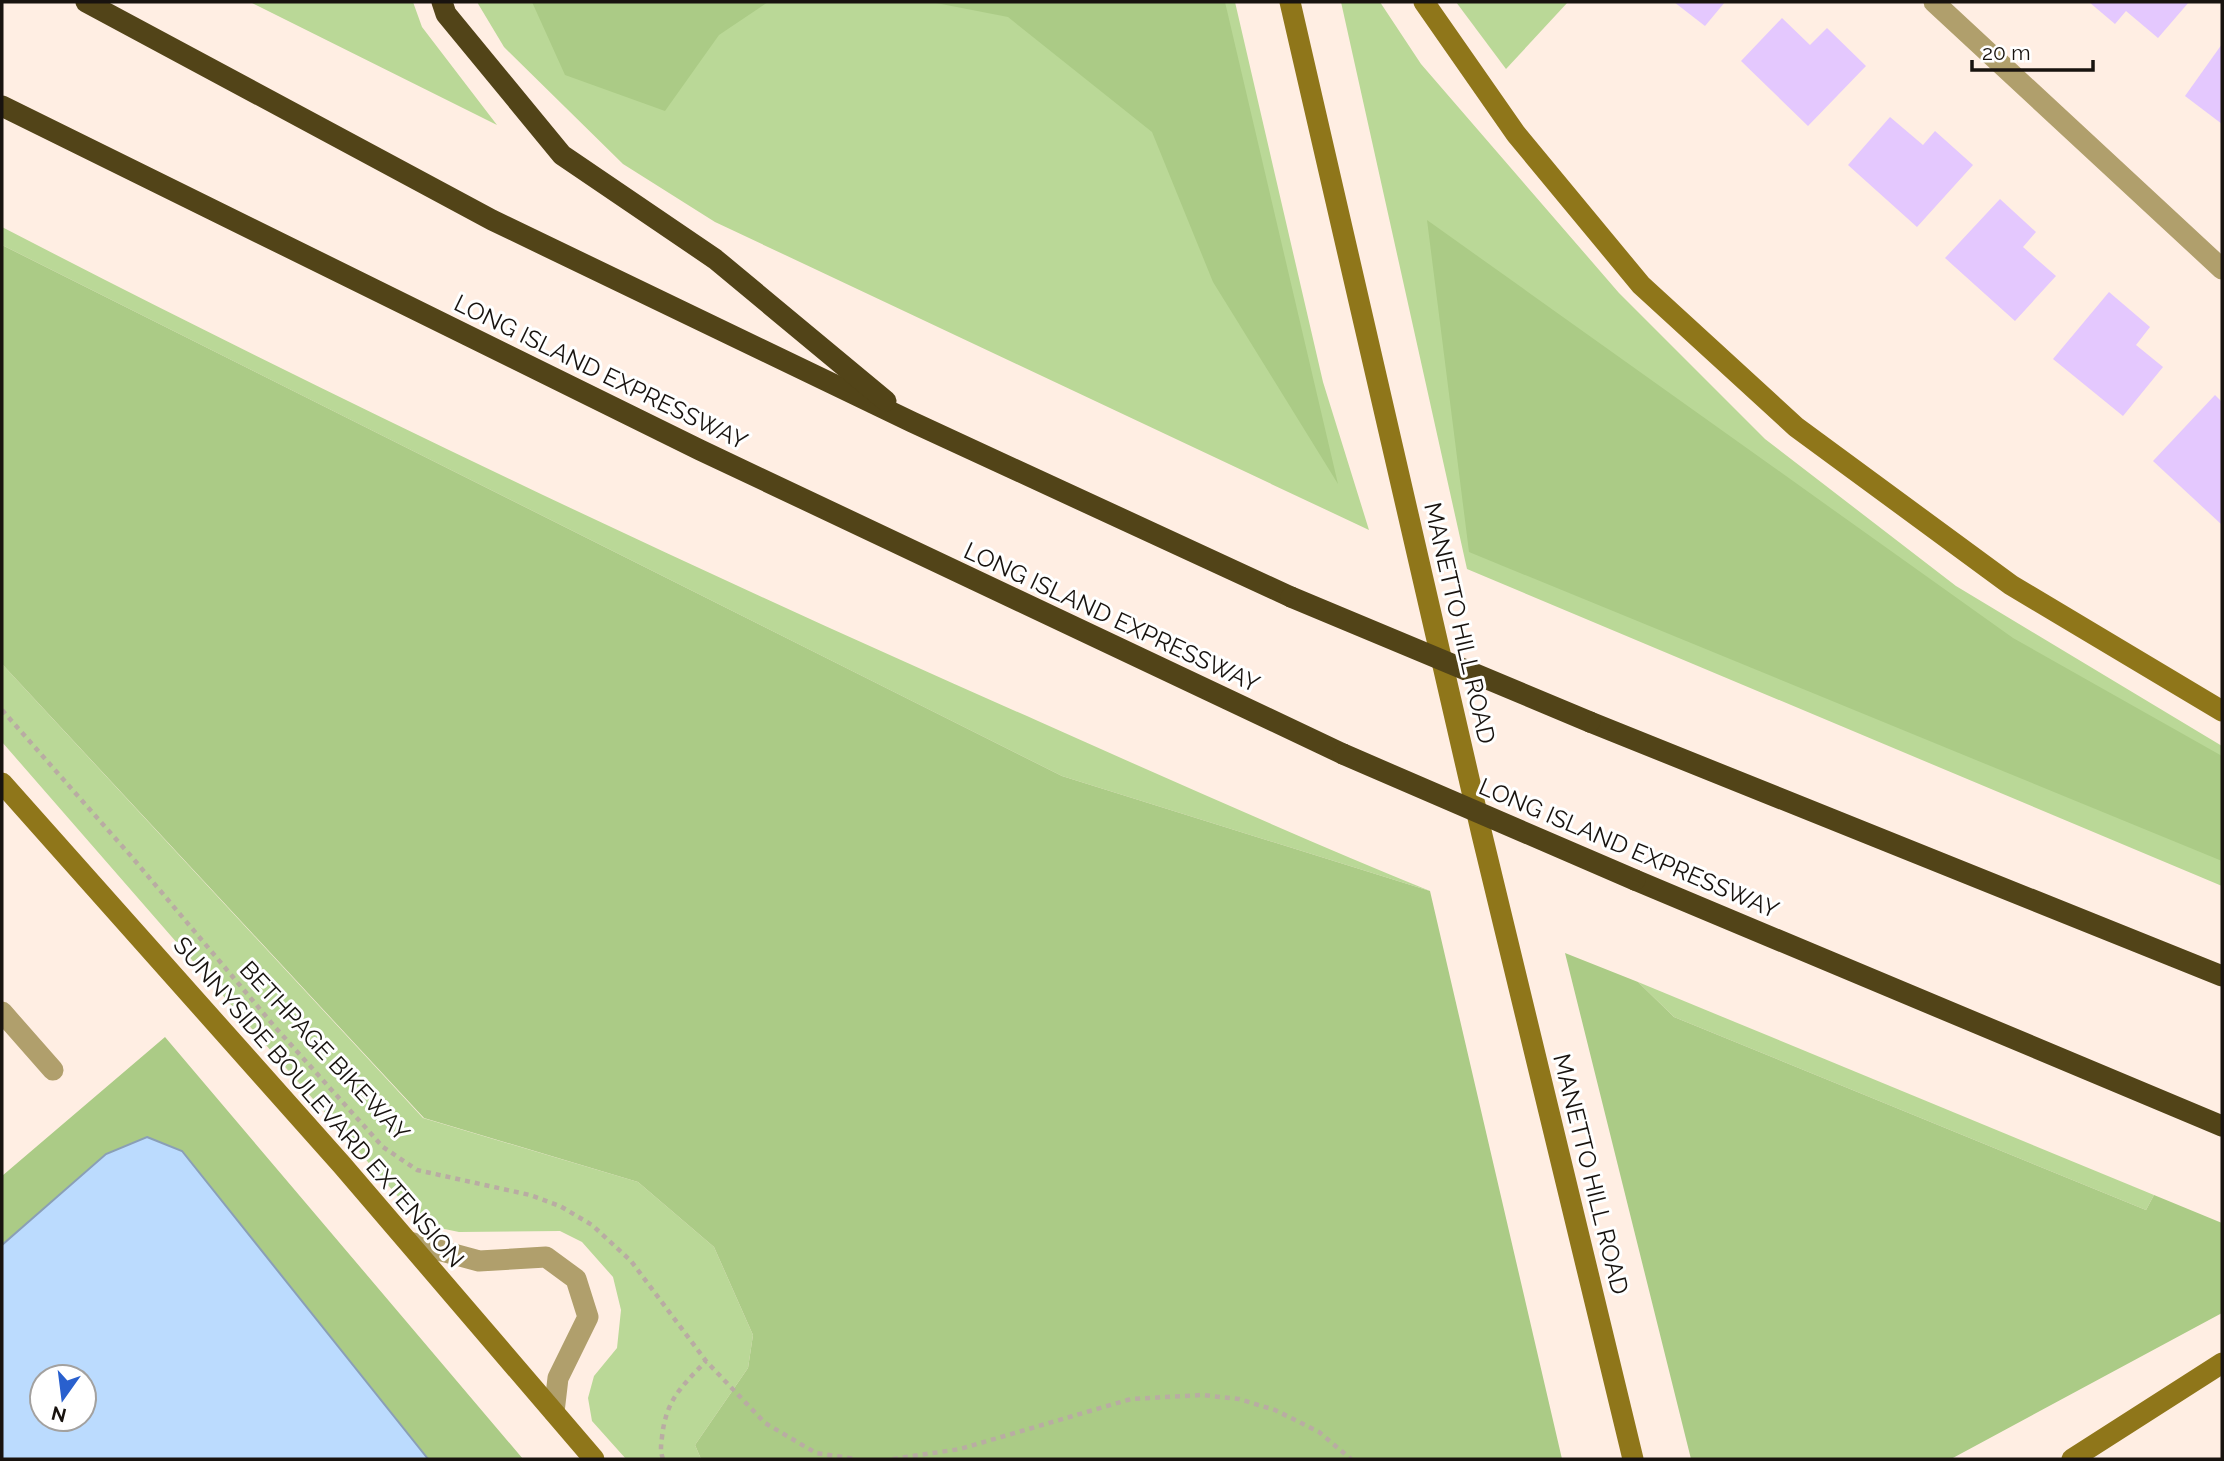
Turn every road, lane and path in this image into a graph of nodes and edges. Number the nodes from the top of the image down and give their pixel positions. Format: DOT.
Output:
graph roads {
  1 [pos="86,2"];
  2 [pos="442,2"];
  3 [pos="1290,2"];
  4 [pos="1423,2"];
  5 [pos="1934,2"];
  6 [pos="2,106"];
  7 [pos="2222,269"];
  8 [pos="912,422"];
  9 [pos="2,710"];
  10 [pos="2222,711"];
  11 [pos="2,783"];
  12 [pos="2222,976"];
  13 [pos="2,1012"];
  14 [pos="53,1070"];
  15 [pos="2218,1128"];
  16 [pos="409,1242"];
  17 [pos="706,1361"];
  18 [pos="2222,1363"];
  19 [pos="554,1412"];
  20 [pos="594,1459"];
  21 [pos="663,1459"];
  22 [pos="856,1459"];
  23 [pos="893,1459"];
  24 [pos="1351,1459"];
  25 [pos="1633,1459"];
  26 [pos="2072,1459"];
  1 -- 8 [label="highway"];
  2 -- 8 [label="highway"];
  3 -- 25 [label="main road, MANETTO HILL ROAD"];
  4 -- 10 [label="main road"];
  5 -- 7 [label="street"];
  6 -- 15 [label="highway, LONG ISLAND EXPRESSWAY, bridge"];
  8 -- 12 [label="highway, bridge"];
  9 -- 17 [label="path, BETHPAGE BIKEWAY"];
  11 -- 16 [label="main road, SUNNYSIDE BOULEVARD EXTENSION"];
  13 -- 14 [label="street"];
  16 -- 19 [label="main road, SUNNYSIDE BOULEVARD EXTENSION"];
  16 -- 19 [label="street"];
  17 -- 21 [label="path"];
  17 -- 22 [label="path, BETHPAGE BIKEWAY"];
  18 -- 26 [label="main road"];
  19 -- 20 [label="main road, SUNNYSIDE BOULEVARD EXTENSION"];
  23 -- 24 [label="path"];
}
